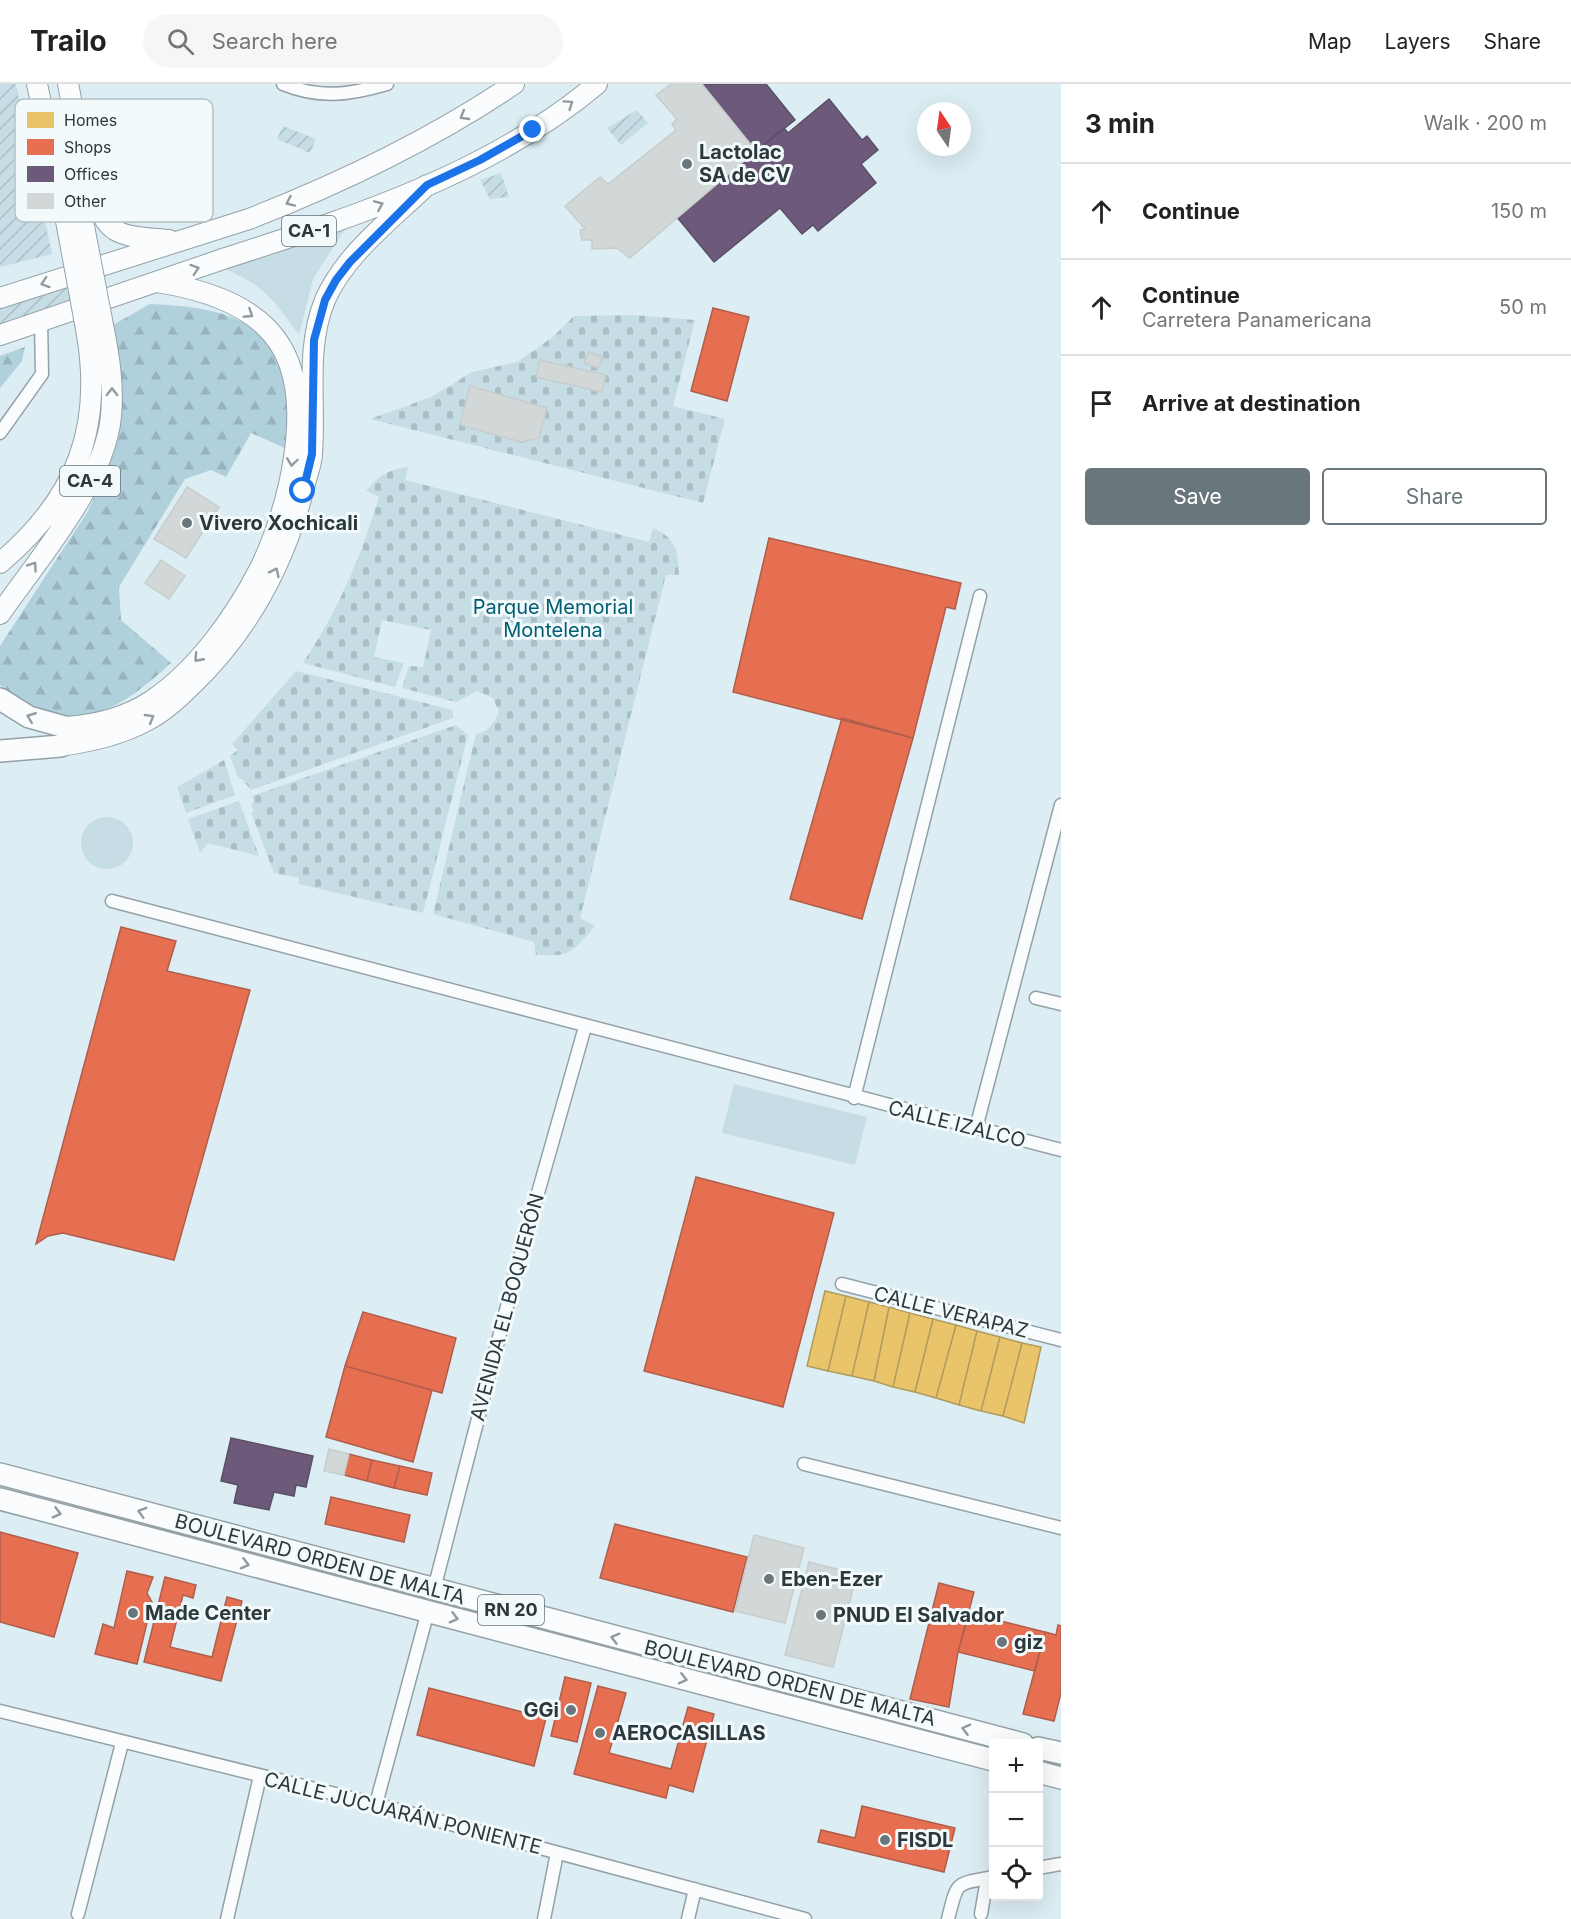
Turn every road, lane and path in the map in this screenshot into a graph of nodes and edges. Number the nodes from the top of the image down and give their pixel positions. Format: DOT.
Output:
graph roads {
  1 [pos="37,84"];
  2 [pos="56,84"];
  3 [pos="68,84"];
  4 [pos="284,84"];
  5 [pos="387,84"];
  6 [pos="514,84"];
  7 [pos="597,84"];
  8 [pos="41,99"];
  9 [pos="58,99"];
  10 [pos="71,99"];
  11 [pos="427,185"];
  12 [pos="105,222"];
  13 [pos="75,223"];
  14 [pos="178,241"];
  15 [pos="155,282"];
  16 [pos="1,298"];
  17 [pos="41,321"];
  18 [pos="95,327"];
  19 [pos="0,335"];
  20 [pos="305,404"];
  21 [pos="0,432"];
  22 [pos="0,563"];
  23 [pos="980,596"];
  24 [pos="0,614"];
  25 [pos="0,699"];
  26 [pos="63,736"];
  27 [pos="0,751"];
  28 [pos="1061,805"];
  29 [pos="1055,850"];
  30 [pos="112,902"];
  31 [pos="1036,998"];
  32 [pos="1061,1004"];
  33 [pos="585,1027"];
  34 [pos="854,1098"];
  35 [pos="976,1128"];
  36 [pos="1061,1150"];
  37 [pos="842,1284"];
  38 [pos="1061,1340"];
  39 [pos="804,1464"];
  40 [pos="0,1474"];
  41 [pos="0,1499"];
  42 [pos="1061,1528"];
  43 [pos="434,1589"];
  44 [pos="428,1611"];
  45 [pos="0,1711"];
  46 [pos="1008,1739"];
  47 [pos="122,1743"];
  48 [pos="1043,1749"];
  49 [pos="1061,1753"];
  50 [pos="989,1759"];
  51 [pos="1043,1773"];
  52 [pos="260,1776"];
  53 [pos="1061,1778"];
  54 [pos="376,1804"];
  55 [pos="557,1853"];
  56 [pos="1061,1864"];
  57 [pos="1043,1867"];
  58 [pos="989,1878"];
  59 [pos="989,1882"];
  60 [pos="695,1889"];
  61 [pos="78,1914"];
  62 [pos="981,1914"];
  63 [pos="226,1919"];
  64 [pos="544,1919"];
  65 [pos="688,1919"];
  66 [pos="805,1919"];
  67 [pos="948,1919"];
  1 -- 8 [label="main road"];
  2 -- 9 [label="main road"];
  3 -- 10 [label="main road"];
  4 -- 5 [label="street"];
  6 -- 14 [label="main road, CA-1, one-way"];
  11 -- 7 [label="main road, CA-1, one-way"];
  15 -- 11 [label="main road, CA-1, one-way"];
  11 -- 20 [label="main road"];
  12 -- 14 [label="main road"];
  13 -- 18 [label="main road, bridge"];
  14 -- 16 [label="main road, CA-1, one-way"];
  15 -- 17 [label="main road, CA-1"];
  15 -- 20 [label="main road, one-way"];
  17 -- 19 [label="main road, CA-1"];
  17 -- 21 [label="street"];
  18 -- 22 [label="main road, CA-4"];
  24 -- 18 [label="main road, CA-4, one-way"];
  20 -- 26 [label="main road"];
  23 -- 34 [label="street"];
  26 -- 25 [label="highway, one-way"];
  26 -- 27 [label="highway"];
  28 -- 29 [label="street"];
  29 -- 35 [label="street"];
  30 -- 33 [label="street, CALLE IZALCO"];
  31 -- 32 [label="street"];
  33 -- 34 [label="street, CALLE IZALCO"];
  33 -- 43 [label="street, AVENIDA EL BOQUERÓN"];
  34 -- 35 [label="street, CALLE IZALCO"];
  35 -- 36 [label="street, CALLE IZALCO"];
  37 -- 38 [label="street, CALLE VERAPAZ"];
  39 -- 42 [label="street"];
  43 -- 40 [label="highway, BOULEVARD ORDEN DE MALTA / RN 20, one-way"];
  41 -- 44 [label="highway, BOULEVARD ORDEN DE MALTA / RN 20, one-way"];
  46 -- 43 [label="highway, BOULEVARD ORDEN DE MALTA / RN 20, one-way"];
  44 -- 50 [label="highway, BOULEVARD ORDEN DE MALTA / RN 20, one-way"];
  44 -- 54 [label="street"];
  45 -- 47 [label="street, CALLE JUCUARÁN PONIENTE"];
  47 -- 52 [label="street, CALLE JUCUARÁN PONIENTE"];
  47 -- 61 [label="street"];
  48 -- 49 [label="highway"];
  51 -- 53 [label="highway"];
  52 -- 54 [label="street, CALLE JUCUARÁN PONIENTE"];
  52 -- 63 [label="street"];
  54 -- 55 [label="street, CALLE JUCUARÁN PONIENTE"];
  55 -- 60 [label="street, CALLE JUCUARÁN PONIENTE"];
  55 -- 64 [label="street"];
  56 -- 57 [label="street"];
  58 -- 67 [label="street"];
  59 -- 62 [label="street"];
  60 -- 65 [label="street"];
  60 -- 66 [label="street, CALLE JUCUARÁN PONIENTE"];
}
